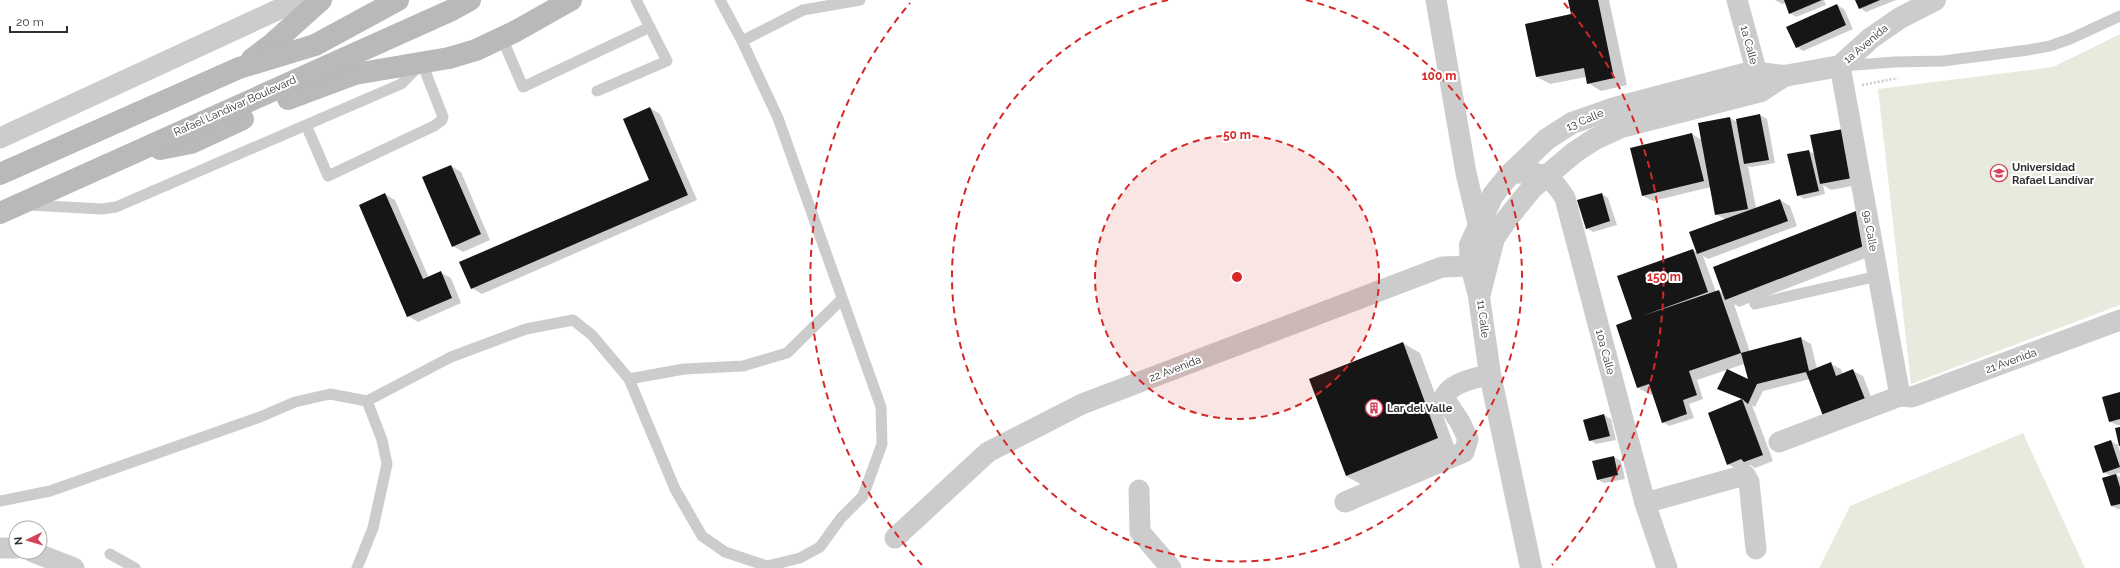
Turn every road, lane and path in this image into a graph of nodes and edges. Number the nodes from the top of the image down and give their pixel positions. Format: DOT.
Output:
graph roads {
  1 [pos="299,0"];
  2 [pos="321,0"];
  3 [pos="398,0"];
  4 [pos="470,0"];
  5 [pos="571,0"];
  6 [pos="636,0"];
  7 [pos="720,0"];
  8 [pos="860,0"];
  9 [pos="1436,0"];
  10 [pos="1736,0"];
  11 [pos="1935,0"];
  12 [pos="805,5"];
  13 [pos="2120,16"];
  14 [pos="650,27"];
  15 [pos="502,38"];
  16 [pos="742,41"];
  17 [pos="422,63"];
  18 [pos="1840,66"];
  19 [pos="239,68"];
  20 [pos="1759,81"];
  21 [pos="597,91"];
  22 [pos="306,125"];
  23 [pos="0,138"];
  24 [pos="120,157"];
  25 [pos="0,174"];
  26 [pos="1510,174"];
  27 [pos="1546,176"];
  28 [pos="20,204"];
  29 [pos="0,212"];
  30 [pos="1478,227"];
  31 [pos="1479,264"];
  32 [pos="1878,276"];
  33 [pos="842,300"];
  34 [pos="1755,304"];
  35 [pos="2120,320"];
  36 [pos="1490,374"];
  37 [pos="629,379"];
  38 [pos="1900,396"];
  39 [pos="367,401"];
  40 [pos="1779,442"];
  41 [pos="1139,490"];
  42 [pos="0,501"];
  43 [pos="1345,502"];
  44 [pos="1645,503"];
  45 [pos="895,538"];
  46 [pos="1756,549"];
  47 [pos="110,554"];
  48 [pos="48,558"];
  49 [pos="74,568"];
  50 [pos="135,568"];
  51 [pos="357,568"];
  52 [pos="1171,568"];
  53 [pos="1531,568"];
  54 [pos="1667,568"];
  1 -- 23 [label="street"];
  2 -- 19 [label="main road"];
  3 -- 19 [label="main road"];
  4 -- 24 [label="main road, Rafael Landivar Boulevard"];
  5 -- 15 [label="main road"];
  6 -- 14 [label="lane"];
  7 -- 16 [label="lane"];
  8 -- 12 [label="lane"];
  9 -- 30 [label="street"];
  10 -- 20 [label="street, 1a Calle"];
  11 -- 18 [label="street, 1a Avenida"];
  12 -- 16 [label="lane"];
  13 -- 18 [label="lane"];
  14 -- 15 [label="lane"];
  14 -- 21 [label="lane"];
  15 -- 17 [label="main road"];
  16 -- 33 [label="lane"];
  17 -- 22 [label="lane"];
  17 -- 22 [label="lane"];
  17 -- 24 [label="main road"];
  18 -- 20 [label="street, 13 Calle"];
  18 -- 32 [label="street, 9a Calle"];
  19 -- 25 [label="main road"];
  20 -- 26 [label="street, 13 Calle"];
  20 -- 27 [label="street, 13 Calle"];
  22 -- 28 [label="lane"];
  24 -- 28 [label="main road, Rafael Landivar Boulevard"];
  26 -- 27 [label="street"];
  26 -- 30 [label="street, 13 Calle"];
  27 -- 31 [label="street, 13 Calle"];
  27 -- 44 [label="street, 10a Calle"];
  28 -- 29 [label="main road, Rafael Landivar Boulevard"];
  30 -- 31 [label="street, 13 Calle"];
  31 -- 36 [label="street, 11 Calle"];
  31 -- 45 [label="street, 22 Avenida"];
  32 -- 34 [label="lane"];
  32 -- 38 [label="street, 9a Calle"];
  33 -- 37 [label="lane"];
  33 -- 37 [label="lane"];
  35 -- 38 [label="street, 21 Avenida"];
  36 -- 43 [label="street"];
  36 -- 53 [label="street, 11 Calle"];
  37 -- 39 [label="lane"];
  38 -- 40 [label="street, 21 Avenida"];
  39 -- 42 [label="lane"];
  39 -- 51 [label="lane"];
  41 -- 52 [label="street"];
  44 -- 46 [label="street"];
  44 -- 54 [label="street, 10a Calle"];
  47 -- 50 [label="lane"];
  48 -- 49 [label="street"];
}
